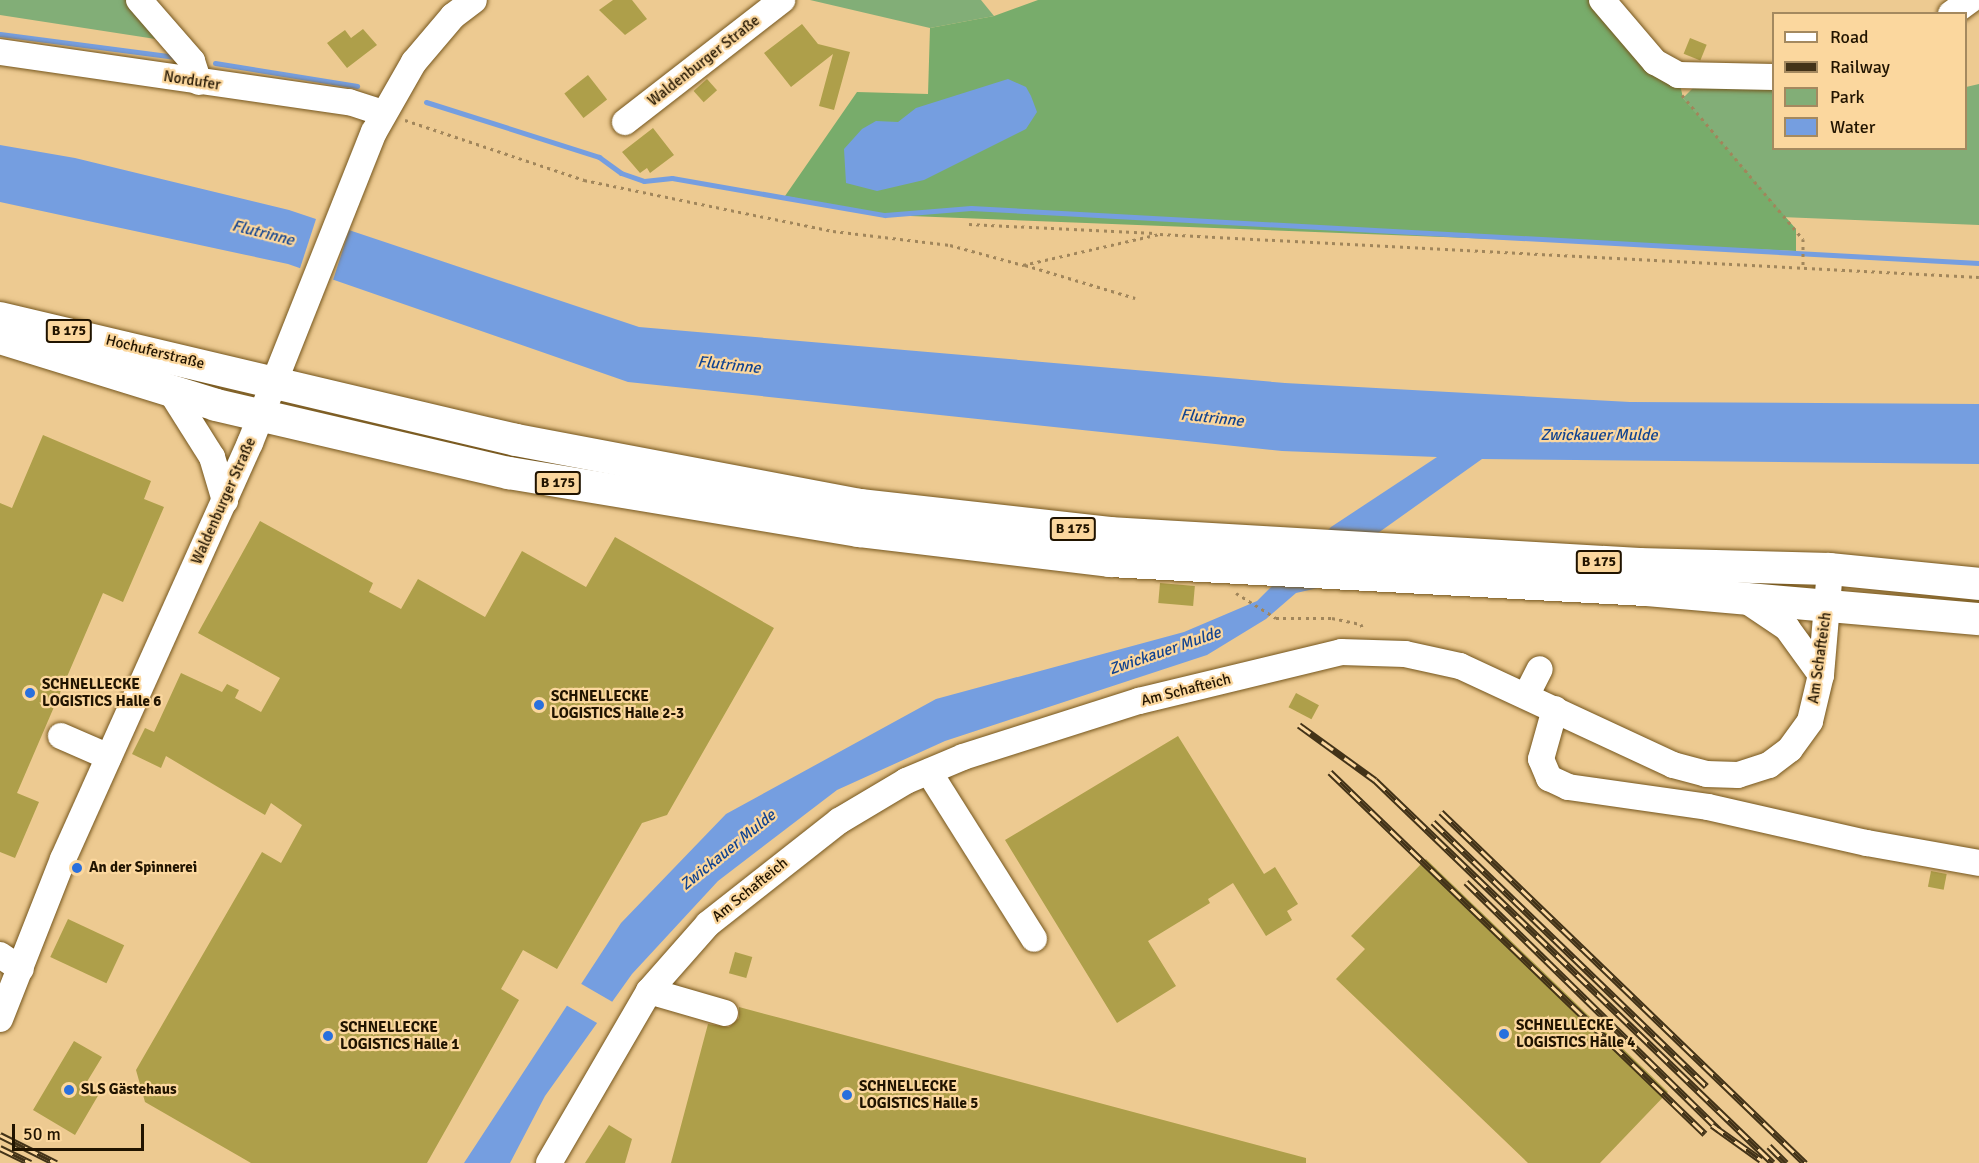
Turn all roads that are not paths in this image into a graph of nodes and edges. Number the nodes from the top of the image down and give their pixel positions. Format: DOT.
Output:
graph roads {
  1 [pos="139,0"];
  2 [pos="474,0"];
  3 [pos="782,0"];
  4 [pos="1602,0"];
  5 [pos="1970,0"];
  6 [pos="1954,12"];
  7 [pos="0,52"];
  8 [pos="1772,77"];
  9 [pos="199,82"];
  10 [pos="378,122"];
  11 [pos="626,122"];
  12 [pos="0,318"];
  13 [pos="0,338"];
  14 [pos="273,382"];
  15 [pos="171,392"];
  16 [pos="261,416"];
  17 [pos="225,501"];
  18 [pos="1361,562"];
  19 [pos="1830,569"];
  20 [pos="1979,584"];
  21 [pos="1741,597"];
  22 [pos="1828,602"];
  23 [pos="1979,619"];
  24 [pos="1540,669"];
  25 [pos="1821,675"];
  26 [pos="1526,696"];
  27 [pos="1555,709"];
  28 [pos="61,736"];
  29 [pos="109,757"];
  30 [pos="928,772"];
  31 [pos="1979,862"];
  32 [pos="1034,939"];
  33 [pos="10,962"];
  34 [pos="650,991"];
  35 [pos="724,1013"];
  36 [pos="0,1019"];
  37 [pos="549,1163"];
  1 -- 9 [label="street"];
  2 -- 10 [label="street, Waldenburger Straße"];
  3 -- 11 [label="street, Waldenburger Straße"];
  4 -- 8 [label="street"];
  5 -- 6 [label="street"];
  7 -- 9 [label="street, Nordufer"];
  9 -- 10 [label="street, Nordufer"];
  10 -- 14 [label="street, Waldenburger Straße"];
  12 -- 14 [label="main road, Hochuferstraße / B 175"];
  13 -- 15 [label="main road, B 175"];
  14 -- 16 [label="street, Waldenburger Straße"];
  14 -- 18 [label="main road, B 175"];
  15 -- 16 [label="main road, B 175"];
  15 -- 17 [label="street"];
  16 -- 17 [label="street, Waldenburger Straße"];
  16 -- 18 [label="main road, B 175"];
  17 -- 29 [label="street, Waldenburger Straße"];
  18 -- 19 [label="main road, B 175"];
  18 -- 21 [label="main road, B 175"];
  19 -- 20 [label="main road, B 175"];
  19 -- 22 [label="street, Am Schafteich"];
  21 -- 22 [label="main road, B 175"];
  21 -- 25 [label="street"];
  22 -- 23 [label="main road, B 175"];
  22 -- 25 [label="street, Am Schafteich"];
  24 -- 26 [label="street"];
  25 -- 27 [label="street, Am Schafteich"];
  26 -- 27 [label="street, Am Schafteich"];
  26 -- 30 [label="street, Am Schafteich"];
  27 -- 31 [label="street"];
  28 -- 29 [label="street"];
  29 -- 33 [label="street, Waldenburger Straße"];
  30 -- 32 [label="street"];
  30 -- 34 [label="street, Am Schafteich"];
  33 -- 36 [label="street, Waldenburger Straße"];
  34 -- 35 [label="street"];
  34 -- 37 [label="street, Am Schafteich"];
}
